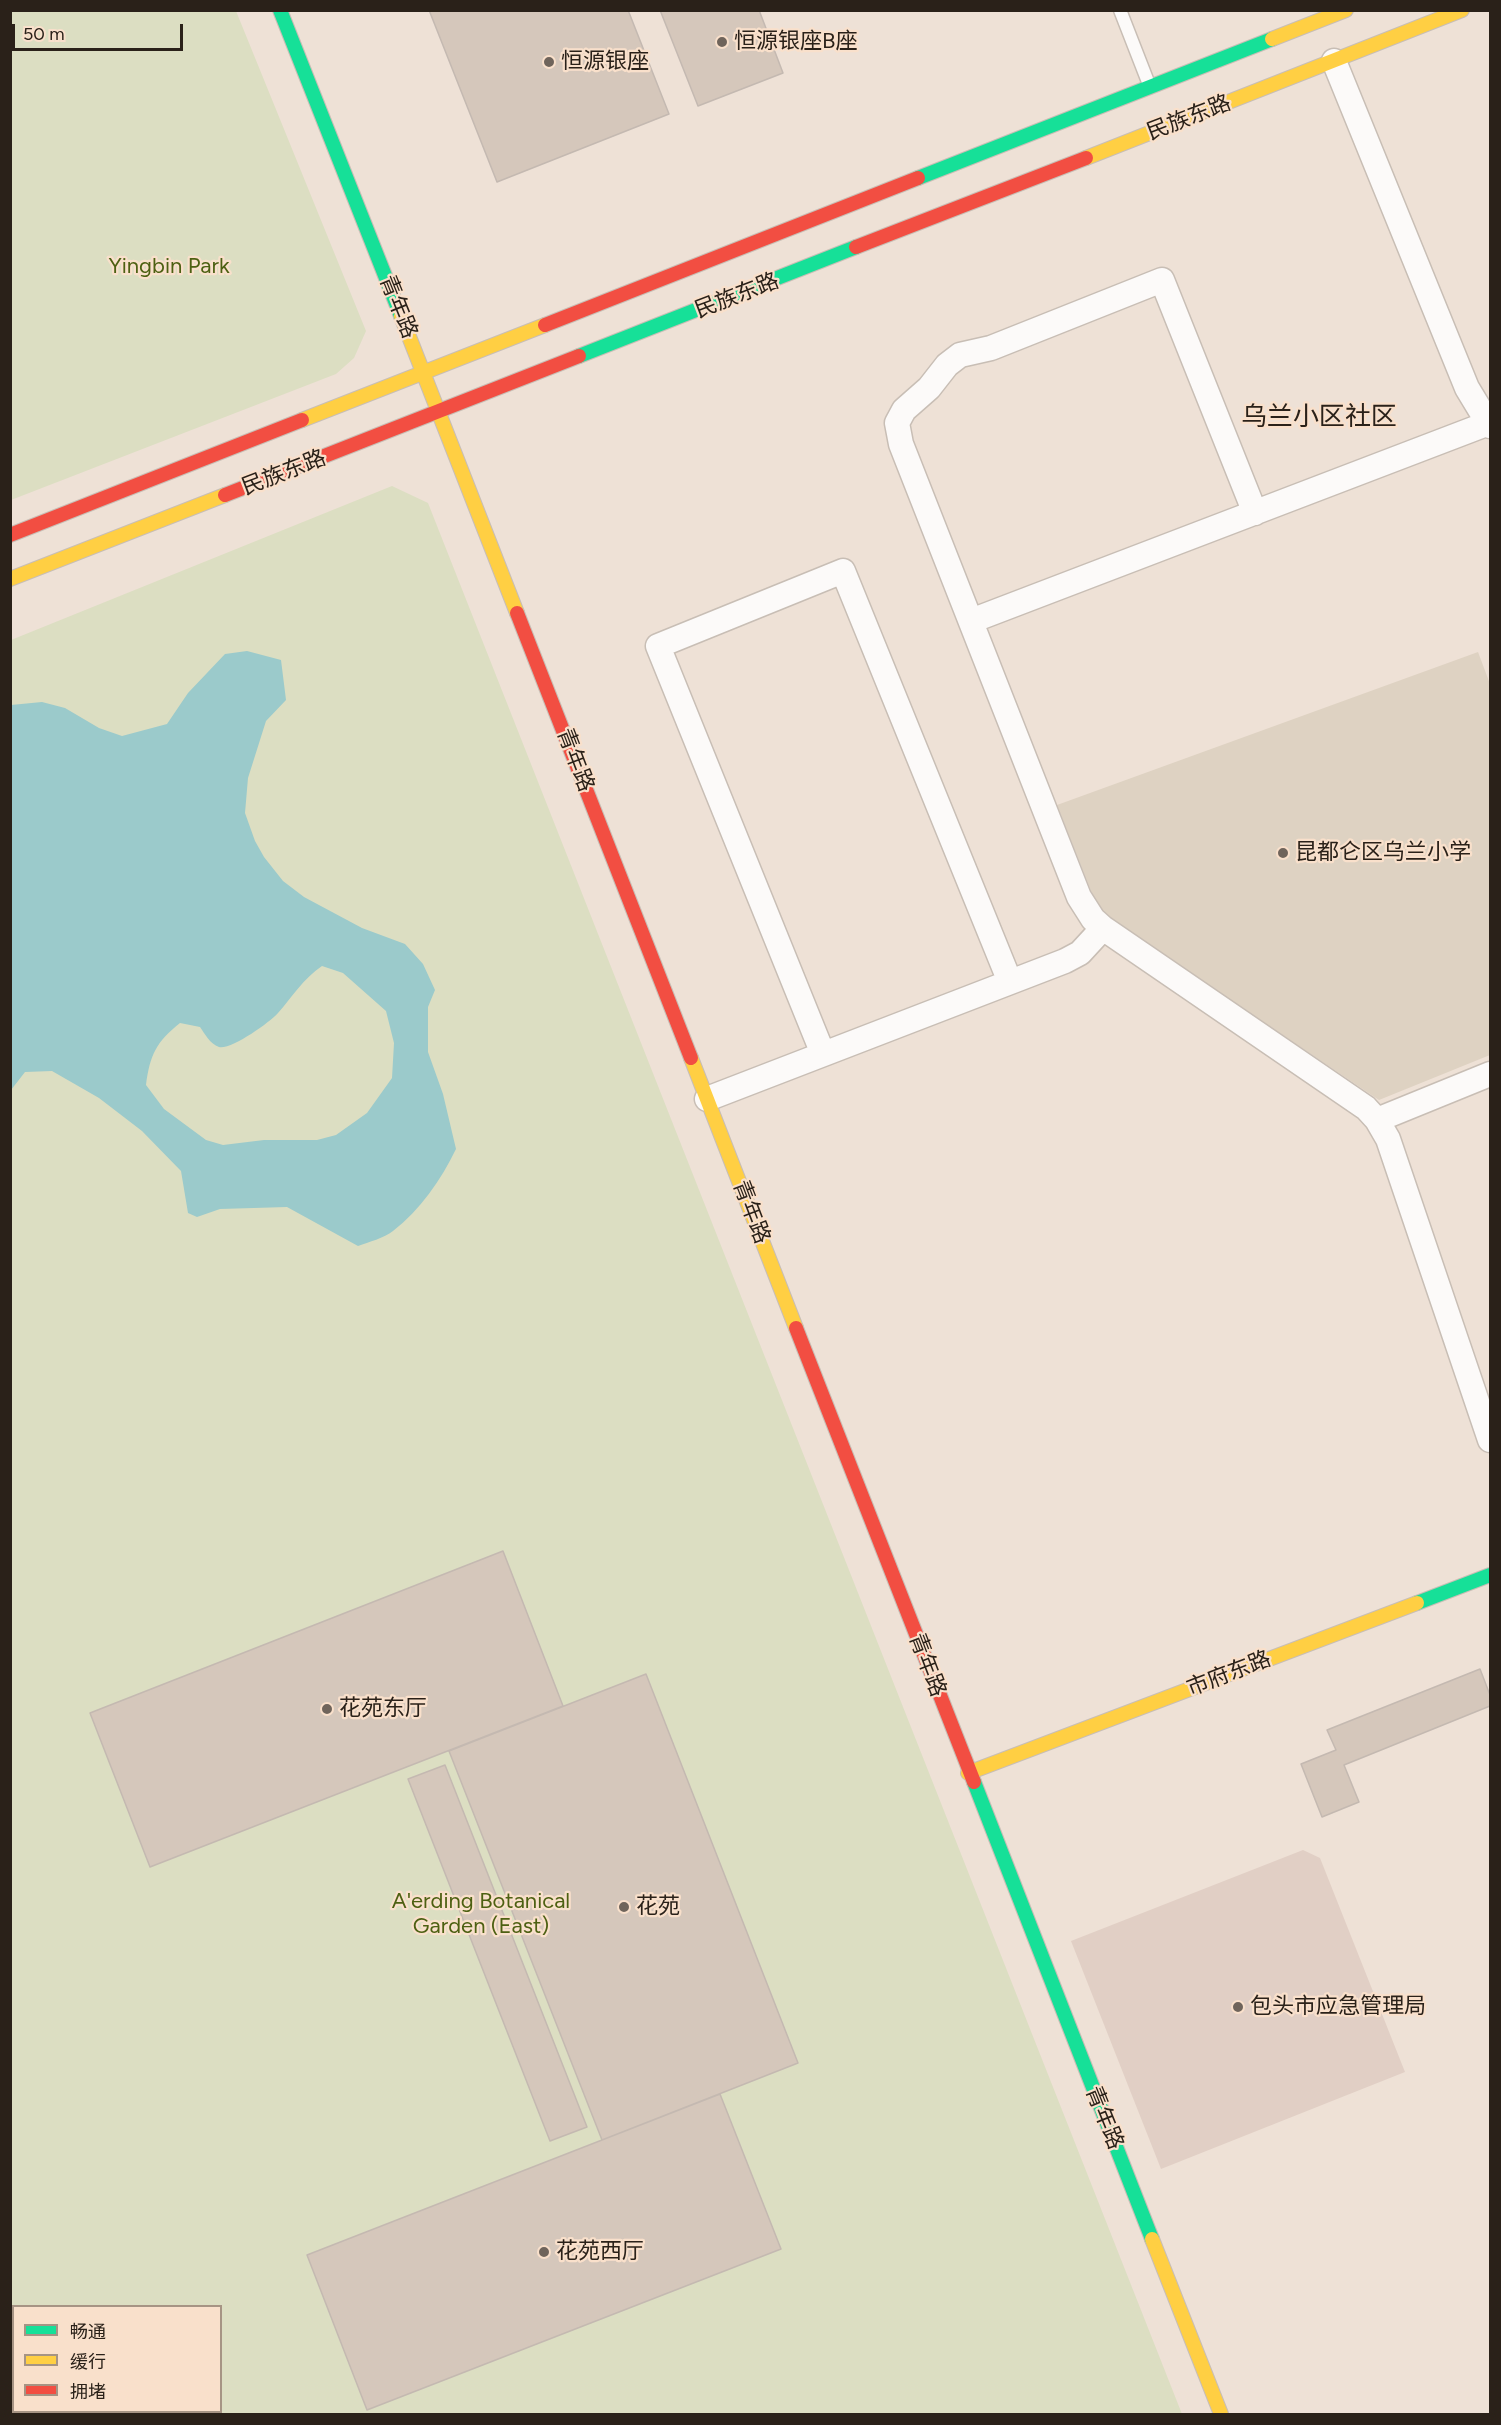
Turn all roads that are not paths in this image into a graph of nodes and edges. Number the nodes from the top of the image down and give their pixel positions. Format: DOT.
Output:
graph roads {
  1 [pos="280,10"];
  2 [pos="1120,10"];
  3 [pos="1346,10"];
  4 [pos="1462,10"];
  5 [pos="1334,61"];
  6 [pos="1150,88"];
  7 [pos="424,374"];
  8 [pos="440,412"];
  9 [pos="1490,424"];
  10 [pos="1255,513"];
  11 [pos="10,535"];
  12 [pos="10,579"];
  13 [pos="971,621"];
  14 [pos="1103,928"];
  15 [pos="1010,982"];
  16 [pos="823,1054"];
  17 [pos="1488,1081"];
  18 [pos="707,1099"];
  19 [pos="1377,1120"];
  20 [pos="1491,1440"];
  21 [pos="1491,1575"];
  22 [pos="968,1773"];
  23 [pos="1221,2415"];
  1 -- 7 [label="main road, 青年路"];
  2 -- 6 [label="lane"];
  3 -- 6 [label="main road, 民族东路"];
  4 -- 5 [label="main road, 民族东路"];
  5 -- 8 [label="main road, 民族东路"];
  5 -- 9 [label="street"];
  6 -- 7 [label="main road, 民族东路"];
  7 -- 8 [label="main road, 青年路"];
  7 -- 11 [label="main road, 民族东路"];
  8 -- 12 [label="main road, 民族东路"];
  8 -- 18 [label="main road, 青年路"];
  9 -- 10 [label="street"];
  10 -- 13 [label="street"];
  10 -- 13 [label="street"];
  13 -- 14 [label="street"];
  14 -- 15 [label="street"];
  14 -- 19 [label="street"];
  15 -- 16 [label="street"];
  15 -- 16 [label="street"];
  16 -- 18 [label="street"];
  17 -- 19 [label="street"];
  18 -- 22 [label="main road, 青年路"];
  19 -- 20 [label="street"];
  21 -- 22 [label="main road, 市府东路"];
  22 -- 23 [label="main road, 青年路"];
}
